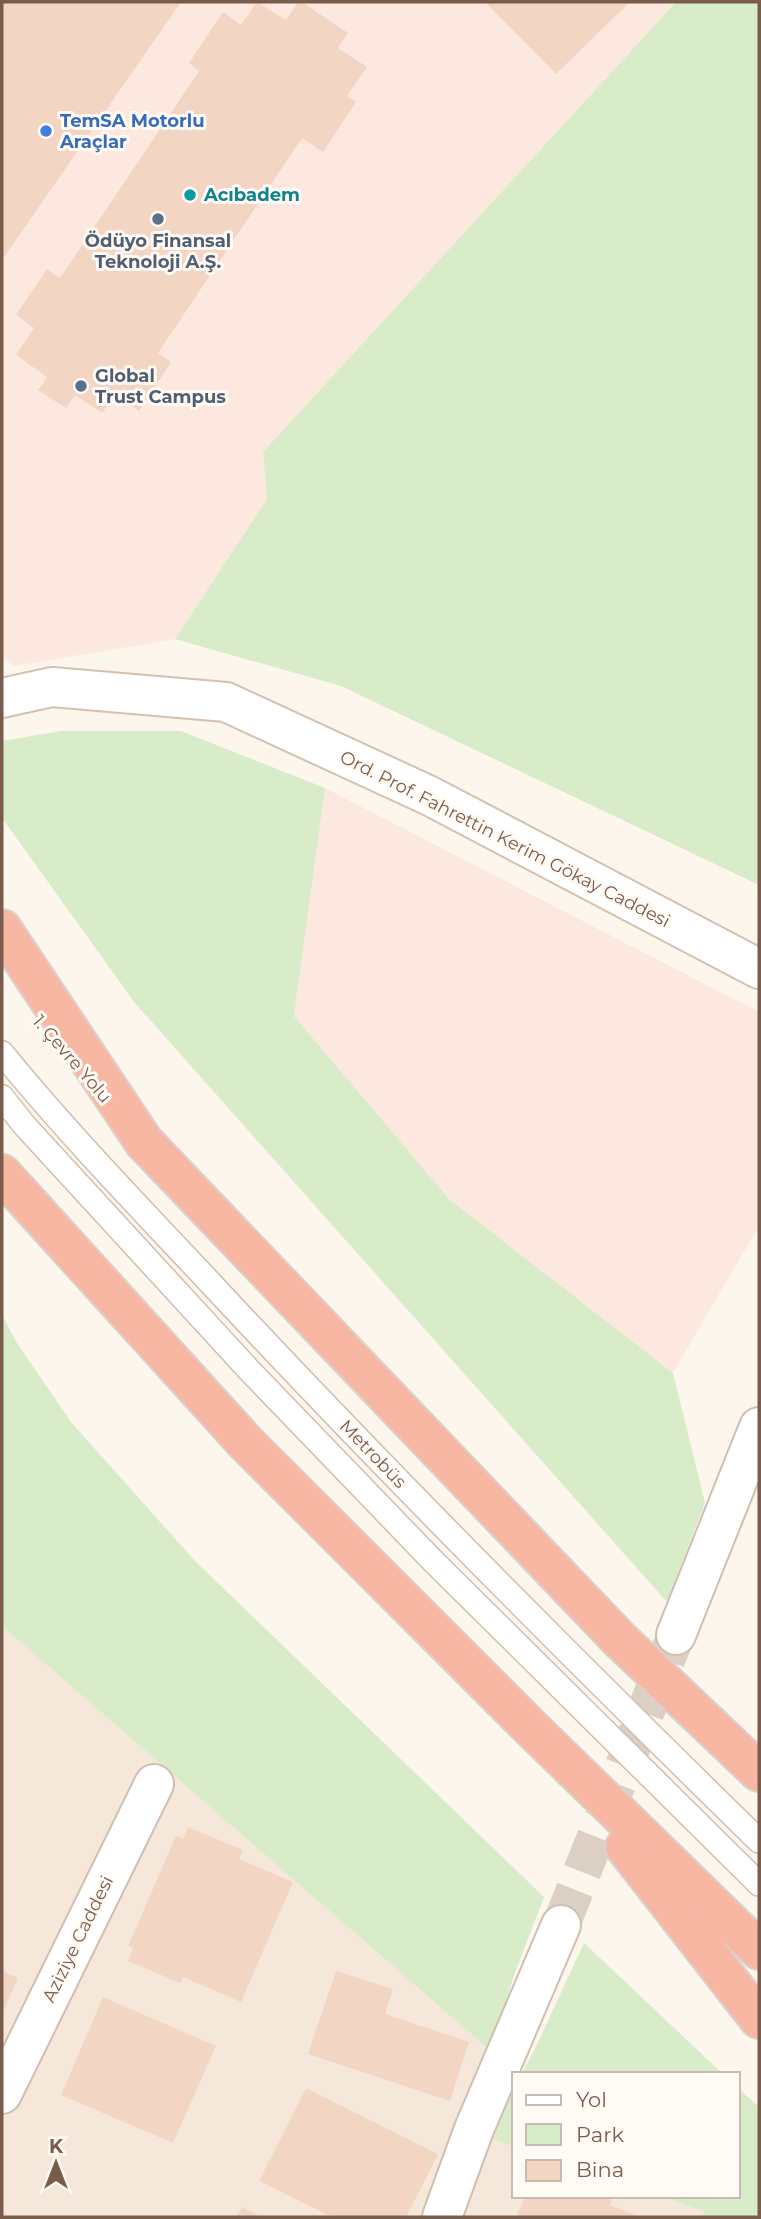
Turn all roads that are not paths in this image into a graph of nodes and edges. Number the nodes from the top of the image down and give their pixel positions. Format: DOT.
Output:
graph roads {
  1 [pos="2,698"];
  2 [pos="2,929"];
  3 [pos="759,969"];
  4 [pos="2,976"];
  5 [pos="2,1053"];
  6 [pos="2,1097"];
  7 [pos="144,1142"];
  8 [pos="2,1174"];
  9 [pos="759,1427"];
  10 [pos="676,1635"];
  11 [pos="530,1727"];
  12 [pos="759,1772"];
  13 [pos="155,1784"];
  14 [pos="759,1841"];
  15 [pos="759,1884"];
  16 [pos="561,1925"];
  17 [pos="759,1950"];
  18 [pos="759,2019"];
  19 [pos="2,2094"];
  20 [pos="442,2217"];
  1 -- 3 [label="street, Ord. Prof. Fahrettin Kerim Gökay Caddesi"];
  2 -- 7 [label="highway"];
  4 -- 7 [label="highway, 1. Çevre Yolu"];
  5 -- 14 [label="lane, Metrobüs"];
  6 -- 15 [label="lane, Metrobüs"];
  7 -- 12 [label="highway"];
  8 -- 11 [label="highway"];
  9 -- 10 [label="street"];
  11 -- 17 [label="highway"];
  11 -- 18 [label="highway"];
  13 -- 19 [label="street, Aziziye Caddesi"];
  16 -- 20 [label="street"];
}
